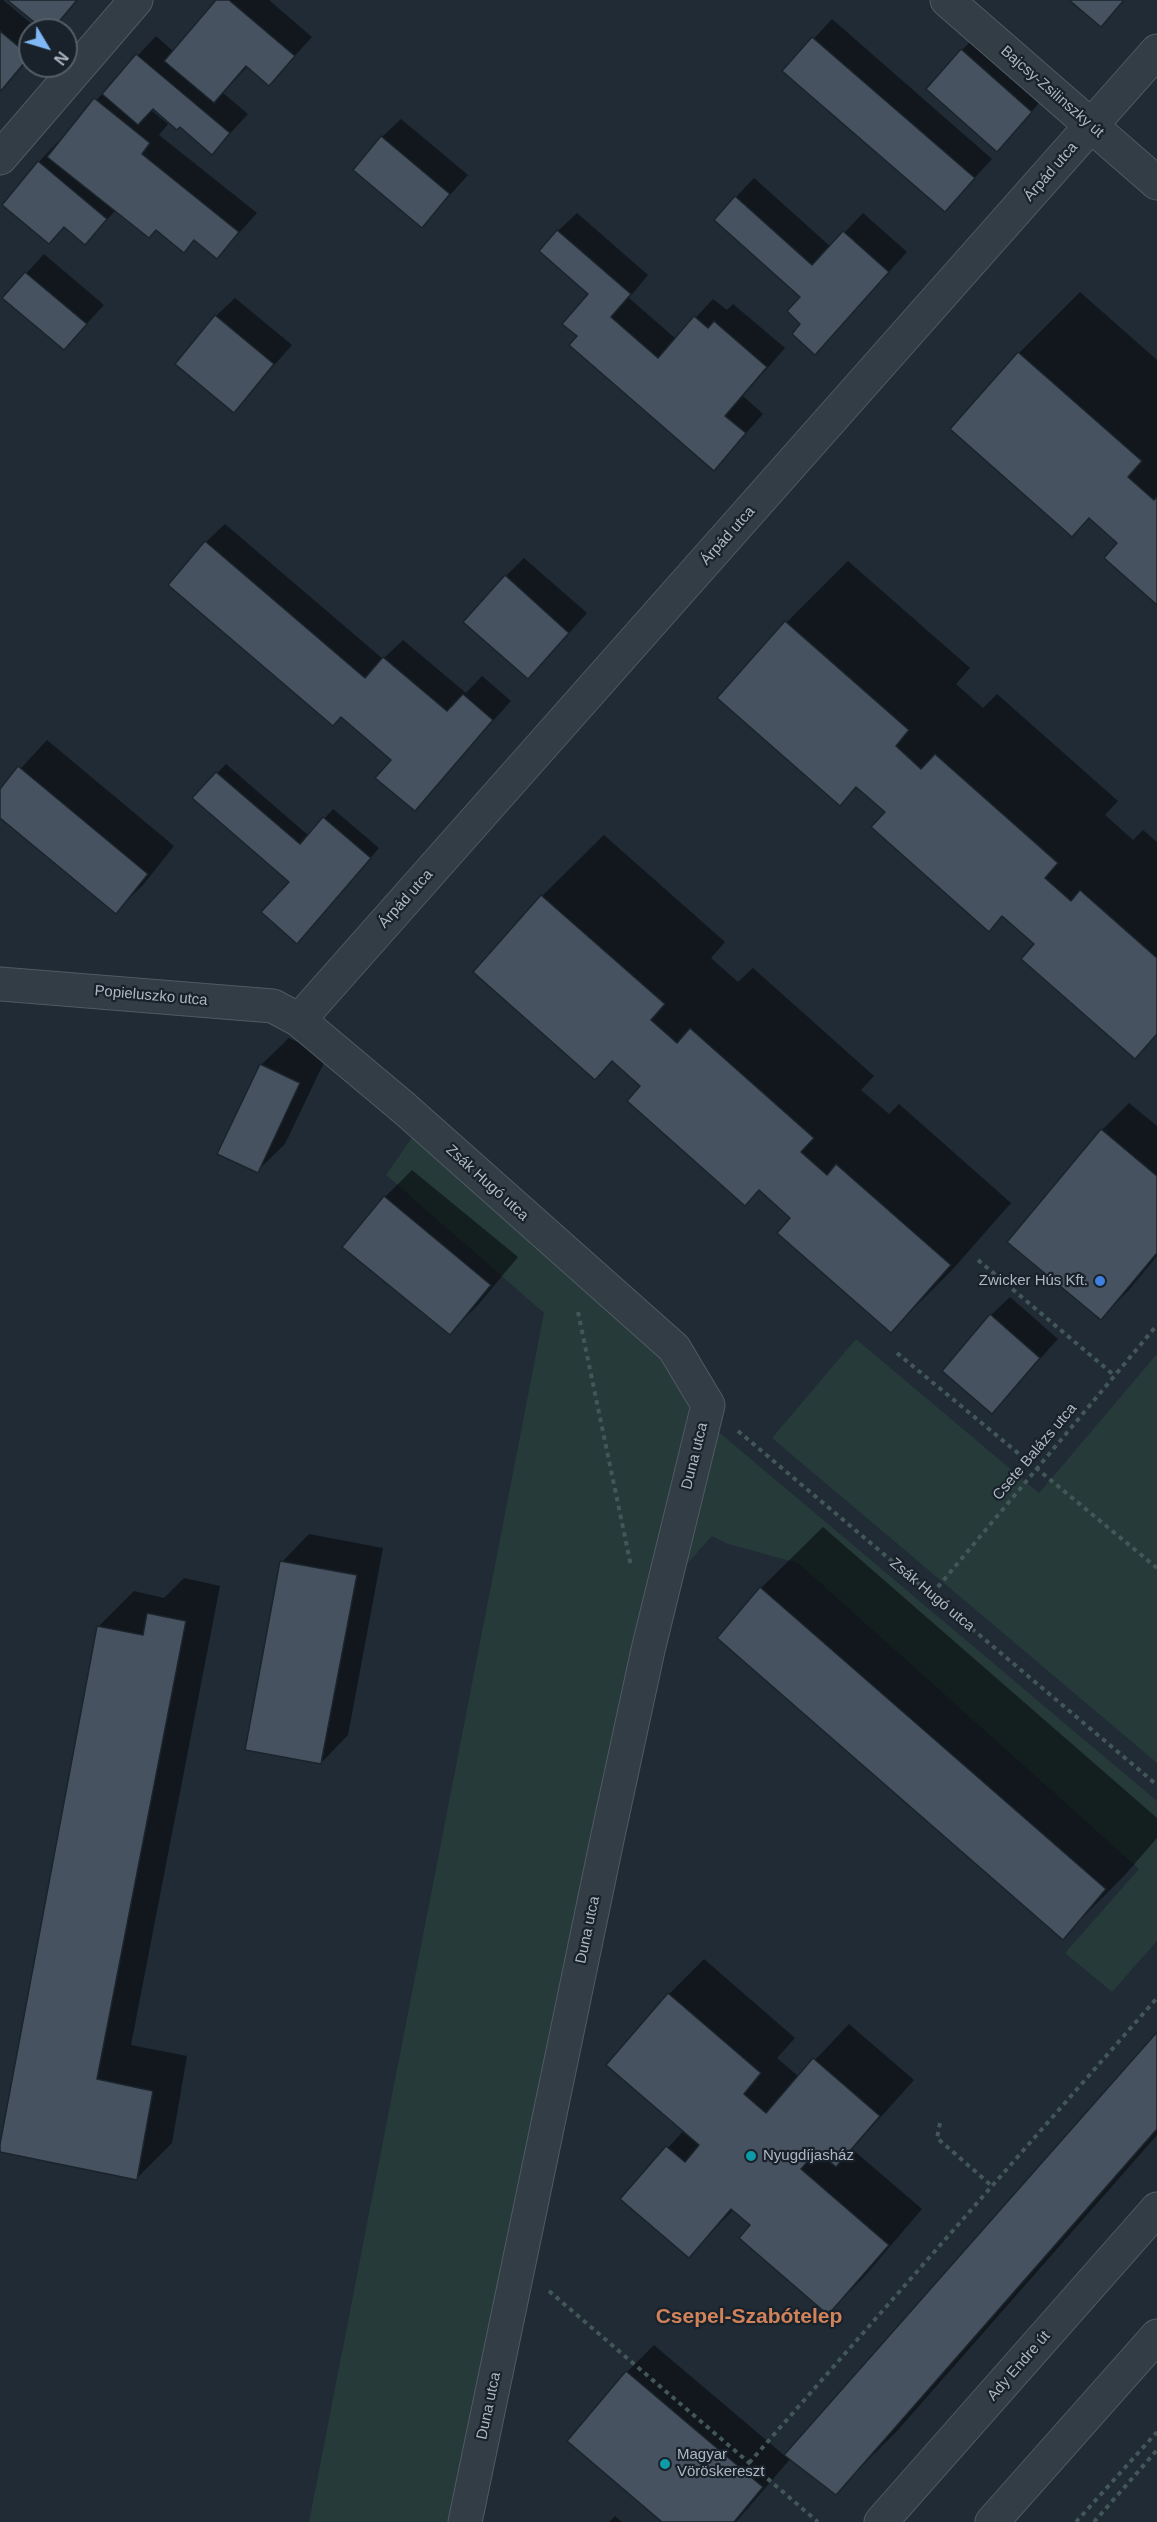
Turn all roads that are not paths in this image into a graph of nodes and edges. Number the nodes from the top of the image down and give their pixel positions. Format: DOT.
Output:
graph roads {
  1 [pos="135,0"];
  2 [pos="947,0"];
  3 [pos="1157,51"];
  4 [pos="1091,126"];
  5 [pos="0,158"];
  6 [pos="1157,183"];
  7 [pos="0,984"];
  8 [pos="299,1020"];
  9 [pos="674,1348"];
  10 [pos="1157,2209"];
  11 [pos="1157,2336"];
  12 [pos="465,2522"];
  13 [pos="881,2522"];
  14 [pos="992,2522"];
  1 -- 5 [label="street"];
  2 -- 4 [label="street, Bajcsy-Zsilinszky út"];
  3 -- 4 [label="street, Árpád utca"];
  4 -- 6 [label="street, Bajcsy-Zsilinszky út"];
  4 -- 8 [label="street, Árpád utca"];
  7 -- 8 [label="street, Popieluszko utca"];
  8 -- 9 [label="street, Zsák Hugó utca"];
  9 -- 12 [label="street, Duna utca"];
  10 -- 13 [label="street, Ady Endre út"];
  11 -- 14 [label="street"];
}
